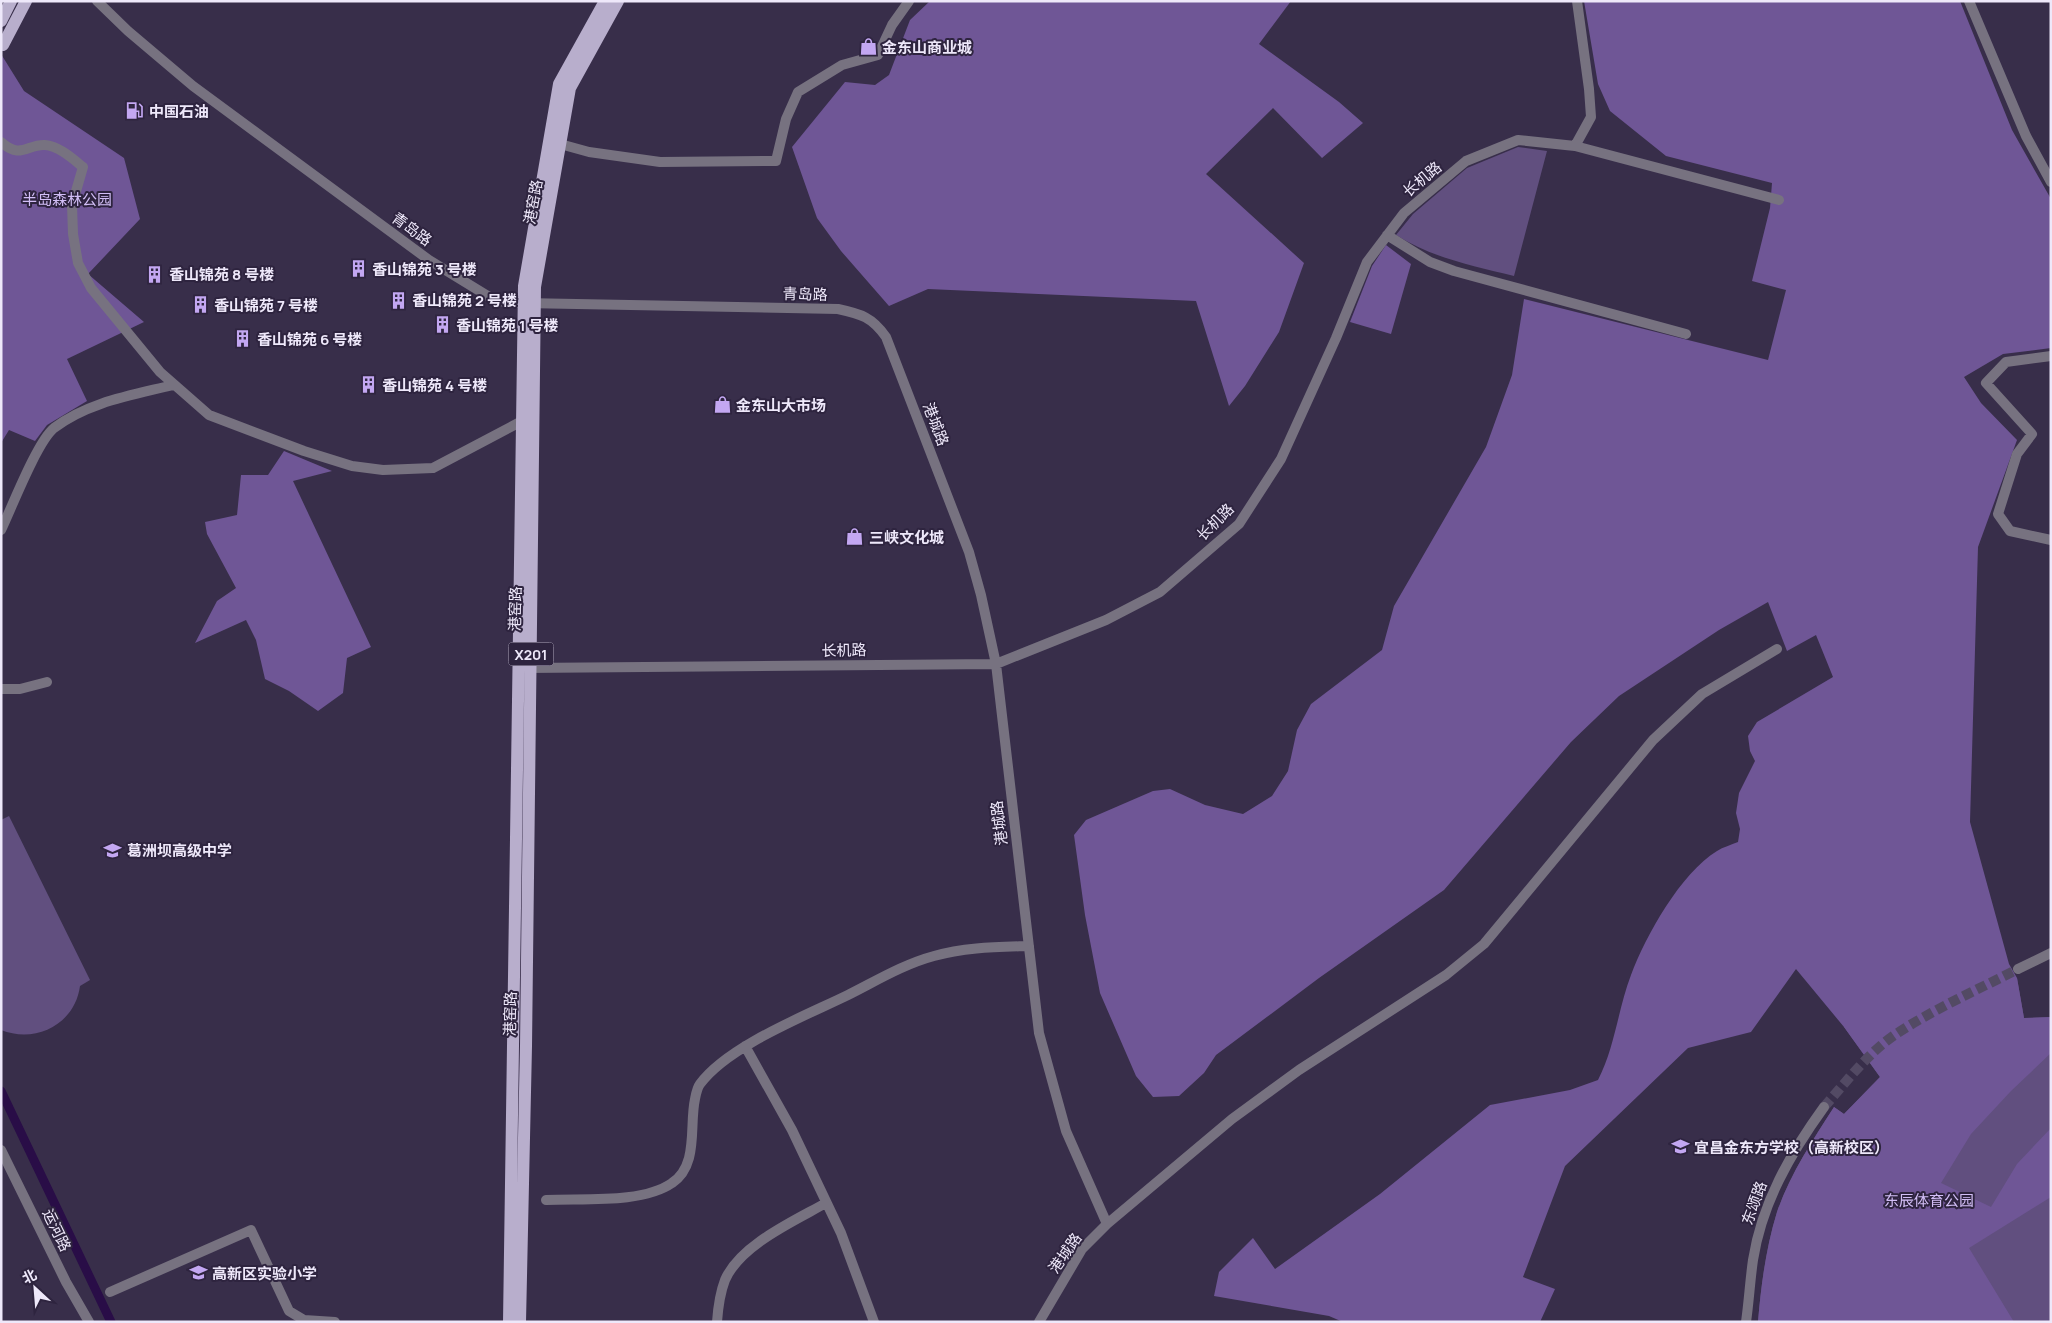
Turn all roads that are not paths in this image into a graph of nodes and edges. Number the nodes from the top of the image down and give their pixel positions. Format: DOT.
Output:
graph roads {
  1 [pos="11,1"];
  2 [pos="26,1"];
  3 [pos="97,1"];
  4 [pos="605,1"];
  5 [pos="618,1"];
  6 [pos="909,1"];
  7 [pos="1577,1"];
  8 [pos="1969,1"];
  9 [pos="1,21"];
  10 [pos="3,45"];
  11 [pos="1,142"];
  12 [pos="560,144"];
  13 [pos="1575,146"];
  14 [pos="2051,182"];
  15 [pos="1780,200"];
  16 [pos="1387,235"];
  17 [pos="528,303"];
  18 [pos="864,315"];
  19 [pos="1686,334"];
  20 [pos="2051,356"];
  21 [pos="173,384"];
  22 [pos="522,422"];
  23 [pos="1,530"];
  24 [pos="2051,540"];
  25 [pos="1777,649"];
  26 [pos="996,664"];
  27 [pos="524,668"];
  28 [pos="47,682"];
  29 [pos="1,689"];
  30 [pos="1028,946"];
  31 [pos="2051,953"];
  32 [pos="2018,969"];
  33 [pos="745,1046"];
  34 [pos="1824,1108"];
  35 [pos="1,1150"];
  36 [pos="546,1200"];
  37 [pos="826,1204"];
  38 [pos="1107,1224"];
  39 [pos="110,1292"];
  40 [pos="89,1322"];
  41 [pos="335,1322"];
  42 [pos="510,1322"];
  43 [pos="520,1322"];
  44 [pos="717,1322"];
  45 [pos="874,1322"];
  46 [pos="1039,1322"];
  47 [pos="1746,1322"];
  1 -- 9 [label="main road"];
  2 -- 10 [label="main road"];
  3 -- 17 [label="street, 青岛路"];
  4 -- 17 [label="main road, 港窑路 / X201"];
  5 -- 12 [label="main road, 港窑路 / X201"];
  6 -- 12 [label="street"];
  7 -- 13 [label="street"];
  8 -- 14 [label="street"];
  11 -- 21 [label="street"];
  12 -- 17 [label="main road, 港窑路 / X201"];
  13 -- 15 [label="street, 长机路"];
  13 -- 16 [label="street, 长机路"];
  16 -- 19 [label="street"];
  16 -- 26 [label="street, 长机路"];
  17 -- 18 [label="street, 青岛路"];
  17 -- 22 [label="main road, 港窑路 / X201"];
  17 -- 27 [label="main road, 港窑路 / X201"];
  18 -- 26 [label="street, 港城路"];
  20 -- 24 [label="street"];
  21 -- 22 [label="street"];
  21 -- 23 [label="street"];
  22 -- 27 [label="main road, 港窑路 / X201"];
  25 -- 38 [label="street"];
  26 -- 27 [label="street, 长机路"];
  26 -- 30 [label="street, 港城路"];
  27 -- 42 [label="main road, 港窑路 / X201"];
  27 -- 43 [label="main road, 港窑路 / X201"];
  28 -- 29 [label="street"];
  30 -- 33 [label="street"];
  30 -- 38 [label="street, 港城路"];
  31 -- 32 [label="street"];
  33 -- 36 [label="street"];
  33 -- 37 [label="street"];
  34 -- 47 [label="street, 东颂路"];
  35 -- 40 [label="street, 运河路"];
  37 -- 44 [label="street"];
  37 -- 45 [label="street"];
  38 -- 46 [label="street, 港城路"];
  39 -- 41 [label="street"];
}
